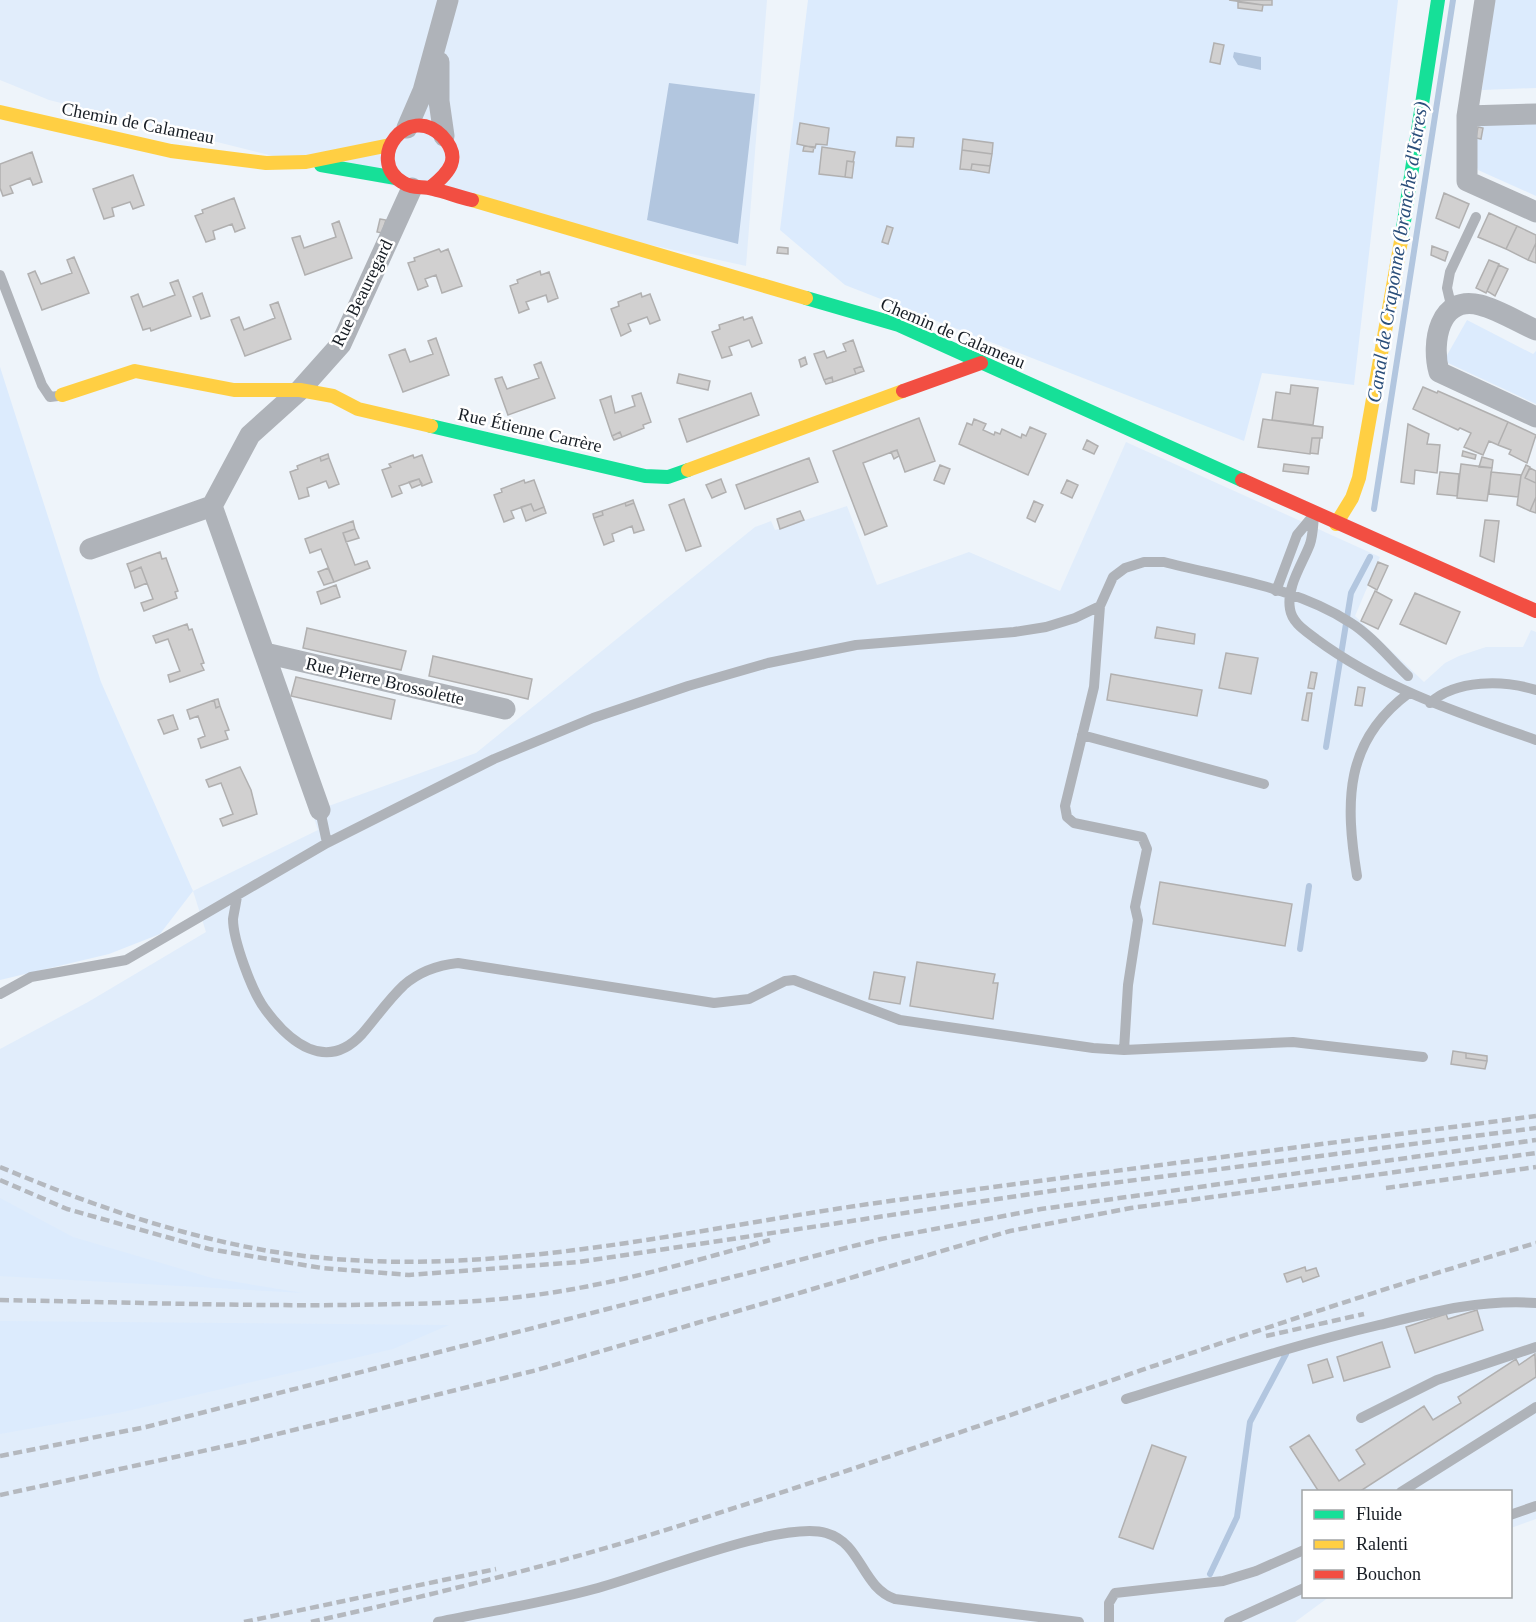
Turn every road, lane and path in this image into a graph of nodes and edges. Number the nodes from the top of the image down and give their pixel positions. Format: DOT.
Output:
graph roads {
  1 [pos="448,0"];
  2 [pos="1438,0"];
  3 [pos="1485,0"];
  4 [pos="441,35"];
  5 [pos="0,112"];
  6 [pos="1536,114"];
  7 [pos="1467,116"];
  8 [pos="407,128"];
  9 [pos="444,136"];
  10 [pos="390,144"];
  11 [pos="306,162"];
  12 [pos="413,185"];
  13 [pos="483,189"];
  14 [pos="506,210"];
  15 [pos="1536,212"];
  16 [pos="1476,217"];
  17 [pos="0,275"];
  18 [pos="1452,309"];
  19 [pos="1536,330"];
  20 [pos="981,363"];
  21 [pos="300,390"];
  22 [pos="62,395"];
  23 [pos="1536,417"];
  24 [pos="212,506"];
  25 [pos="1314,514"];
  26 [pos="1336,524"];
  27 [pos="90,549"];
  28 [pos="1276,591"];
  29 [pos="1290,594"];
  30 [pos="1100,606"];
  31 [pos="1536,611"];
  32 [pos="265,653"];
  33 [pos="1408,676"];
  34 [pos="1536,690"];
  35 [pos="1409,693"];
  36 [pos="1430,703"];
  37 [pos="505,708"];
  38 [pos="1082,735"];
  39 [pos="1536,740"];
  40 [pos="1264,784"];
  41 [pos="320,810"];
  42 [pos="327,843"];
  43 [pos="1357,876"];
  44 [pos="237,896"];
  45 [pos="0,994"];
  46 [pos="1124,1050"];
  47 [pos="1423,1057"];
  48 [pos="1536,1303"];
  49 [pos="1536,1347"];
  50 [pos="1126,1399"];
  51 [pos="1536,1407"];
  52 [pos="1361,1418"];
  53 [pos="1403,1490"];
  54 [pos="1536,1506"];
  55 [pos="1512,1514"];
  56 [pos="1302,1551"];
  57 [pos="1302,1589"];
  58 [pos="438,1622"];
  59 [pos="1079,1622"];
  60 [pos="1109,1622"];
  61 [pos="1229,1622"];
  1 -- 4 [label="street"];
  2 -- 26 [label="main road"];
  3 -- 7 [label="street"];
  4 -- 8 [label="street"];
  4 -- 9 [label="street"];
  5 -- 11 [label="main road, Chemin de Calameau"];
  6 -- 7 [label="street"];
  7 -- 15 [label="street"];
  8 -- 9 [label="main road"];
  8 -- 10 [label="main road"];
  9 -- 12 [label="main road"];
  10 -- 11 [label="main road, Chemin de Calameau"];
  10 -- 12 [label="main road"];
  11 -- 12 [label="main road, Chemin de Calameau"];
  12 -- 14 [label="main road, Chemin de Calameau"];
  12 -- 21 [label="street, Rue Beauregard"];
  13 -- 14 [label="main road, Chemin de Calameau"];
  14 -- 20 [label="main road, Chemin de Calameau"];
  16 -- 18 [label="lane"];
  17 -- 22 [label="lane"];
  18 -- 19 [label="street"];
  18 -- 23 [label="street"];
  20 -- 21 [label="main road, Rue Étienne Carrère"];
  20 -- 25 [label="main road, Chemin de Calameau"];
  21 -- 22 [label="main road, Rue Étienne Carrère"];
  21 -- 24 [label="street"];
  24 -- 27 [label="street"];
  24 -- 32 [label="street"];
  25 -- 26 [label="main road, Chemin de Calameau"];
  25 -- 28 [label="lane"];
  25 -- 29 [label="lane"];
  26 -- 31 [label="main road, Chemin de Calameau"];
  28 -- 29 [label="lane"];
  28 -- 30 [label="lane"];
  29 -- 33 [label="lane"];
  29 -- 35 [label="lane"];
  30 -- 38 [label="lane"];
  30 -- 42 [label="lane"];
  32 -- 37 [label="street, Rue Pierre Brossolette"];
  32 -- 41 [label="street"];
  34 -- 36 [label="lane"];
  35 -- 36 [label="lane"];
  35 -- 43 [label="lane"];
  36 -- 39 [label="lane"];
  38 -- 40 [label="lane"];
  38 -- 46 [label="lane"];
  41 -- 42 [label="lane"];
  42 -- 44 [label="lane"];
  44 -- 45 [label="lane"];
  44 -- 46 [label="lane"];
  46 -- 47 [label="lane"];
  48 -- 50 [label="lane"];
  49 -- 52 [label="lane"];
  51 -- 53 [label="lane"];
  54 -- 55 [label="lane"];
  56 -- 60 [label="lane"];
  57 -- 61 [label="lane"];
  58 -- 59 [label="lane"];
}
